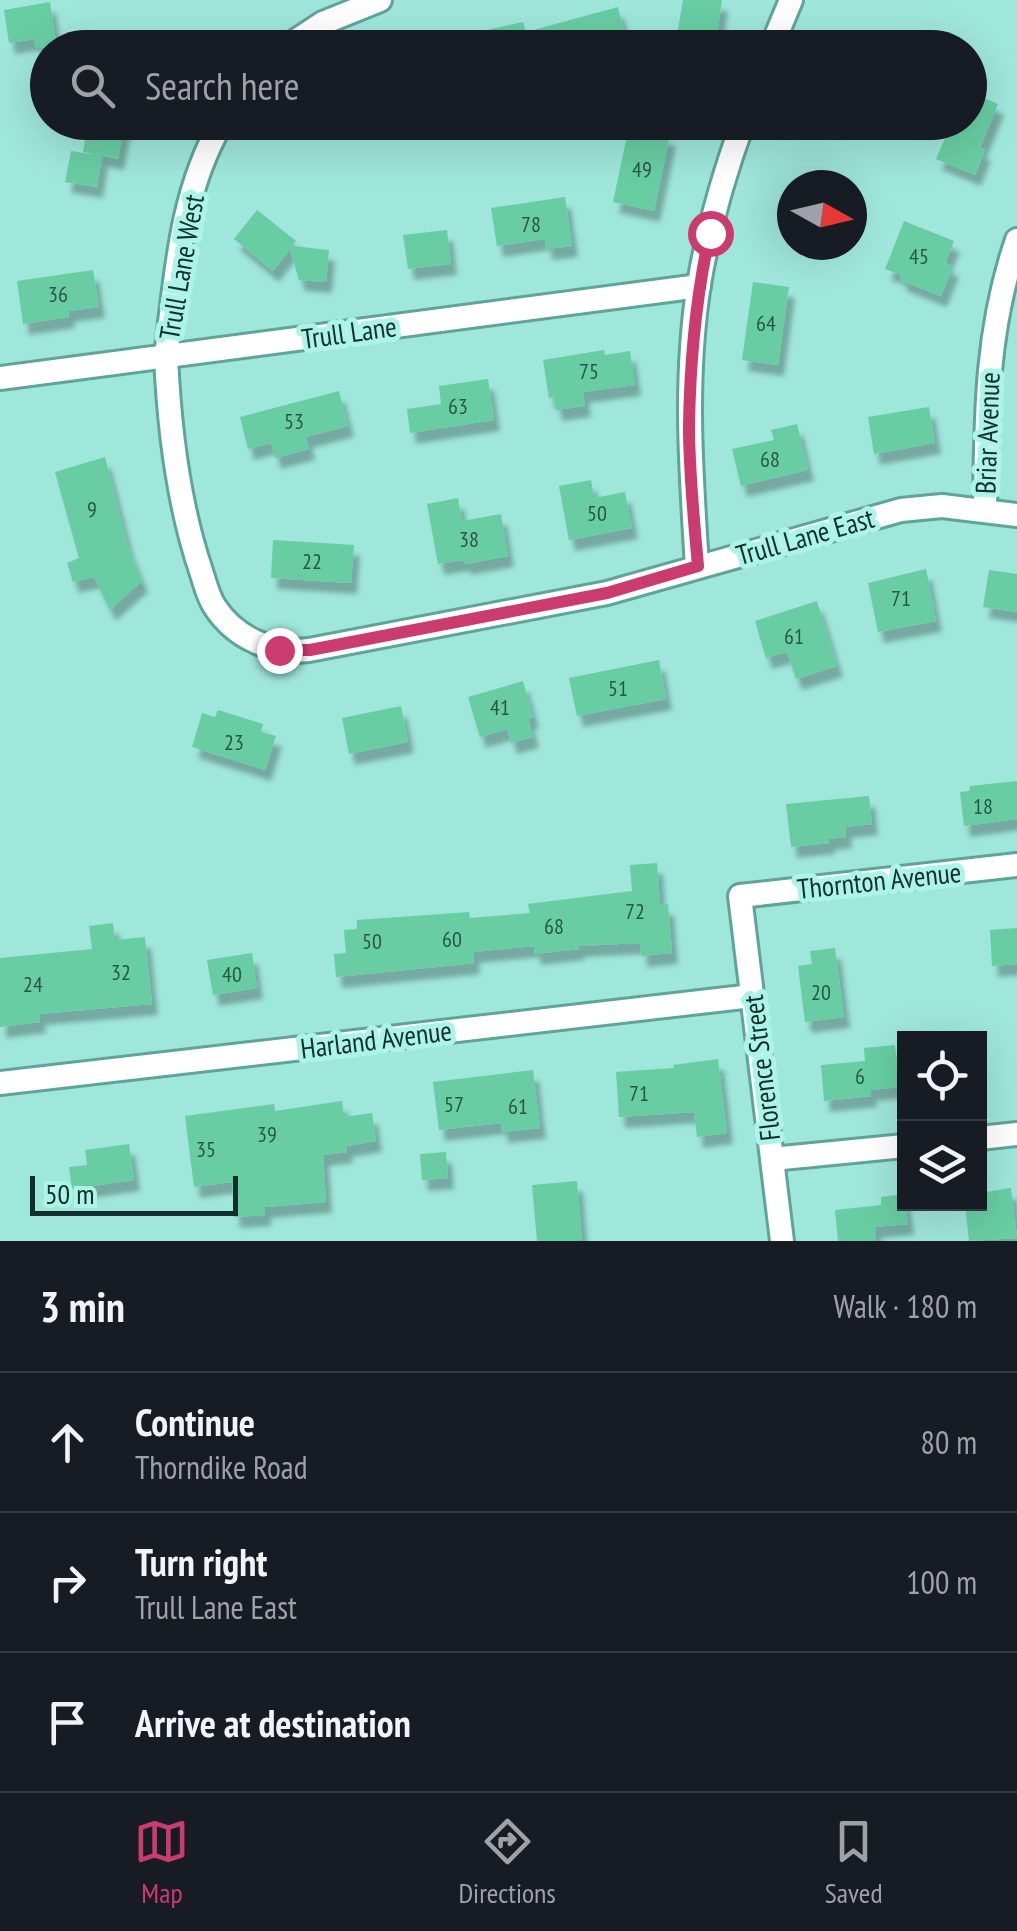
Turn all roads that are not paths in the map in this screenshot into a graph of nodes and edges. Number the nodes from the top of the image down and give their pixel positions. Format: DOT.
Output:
graph roads {
  1 [pos="380,0"];
  2 [pos="791,0"];
  3 [pos="312,30"];
  4 [pos="778,30"];
  5 [pos="212,140"];
  6 [pos="738,140"];
  7 [pos="1017,240"];
  8 [pos="699,286"];
  9 [pos="166,356"];
  10 [pos="0,378"];
  11 [pos="985,510"];
  12 [pos="1017,515"];
  13 [pos="698,566"];
  14 [pos="1017,865"];
  15 [pos="740,896"];
  16 [pos="752,996"];
  17 [pos="0,1083"];
  18 [pos="1017,1134"];
  19 [pos="987,1137"];
  20 [pos="897,1147"];
  21 [pos="772,1159"];
  22 [pos="782,1241"];
  1 -- 3 [label="street"];
  2 -- 4 [label="street"];
  5 -- 9 [label="street, Trull Lane West"];
  6 -- 8 [label="street"];
  7 -- 11 [label="street, Briar Avenue"];
  8 -- 9 [label="street, Trull Lane"];
  8 -- 13 [label="street"];
  9 -- 10 [label="street, Trull Lane"];
  9 -- 13 [label="street, Trull Lane East"];
  11 -- 12 [label="street, Trull Lane East"];
  11 -- 13 [label="street, Trull Lane East"];
  14 -- 15 [label="street, Thornton Avenue"];
  15 -- 16 [label="street, Florence Street"];
  16 -- 17 [label="street, Harland Avenue"];
  16 -- 21 [label="street, Florence Street"];
  18 -- 19 [label="street"];
  20 -- 21 [label="street"];
  21 -- 22 [label="street, Florence Street"];
}
